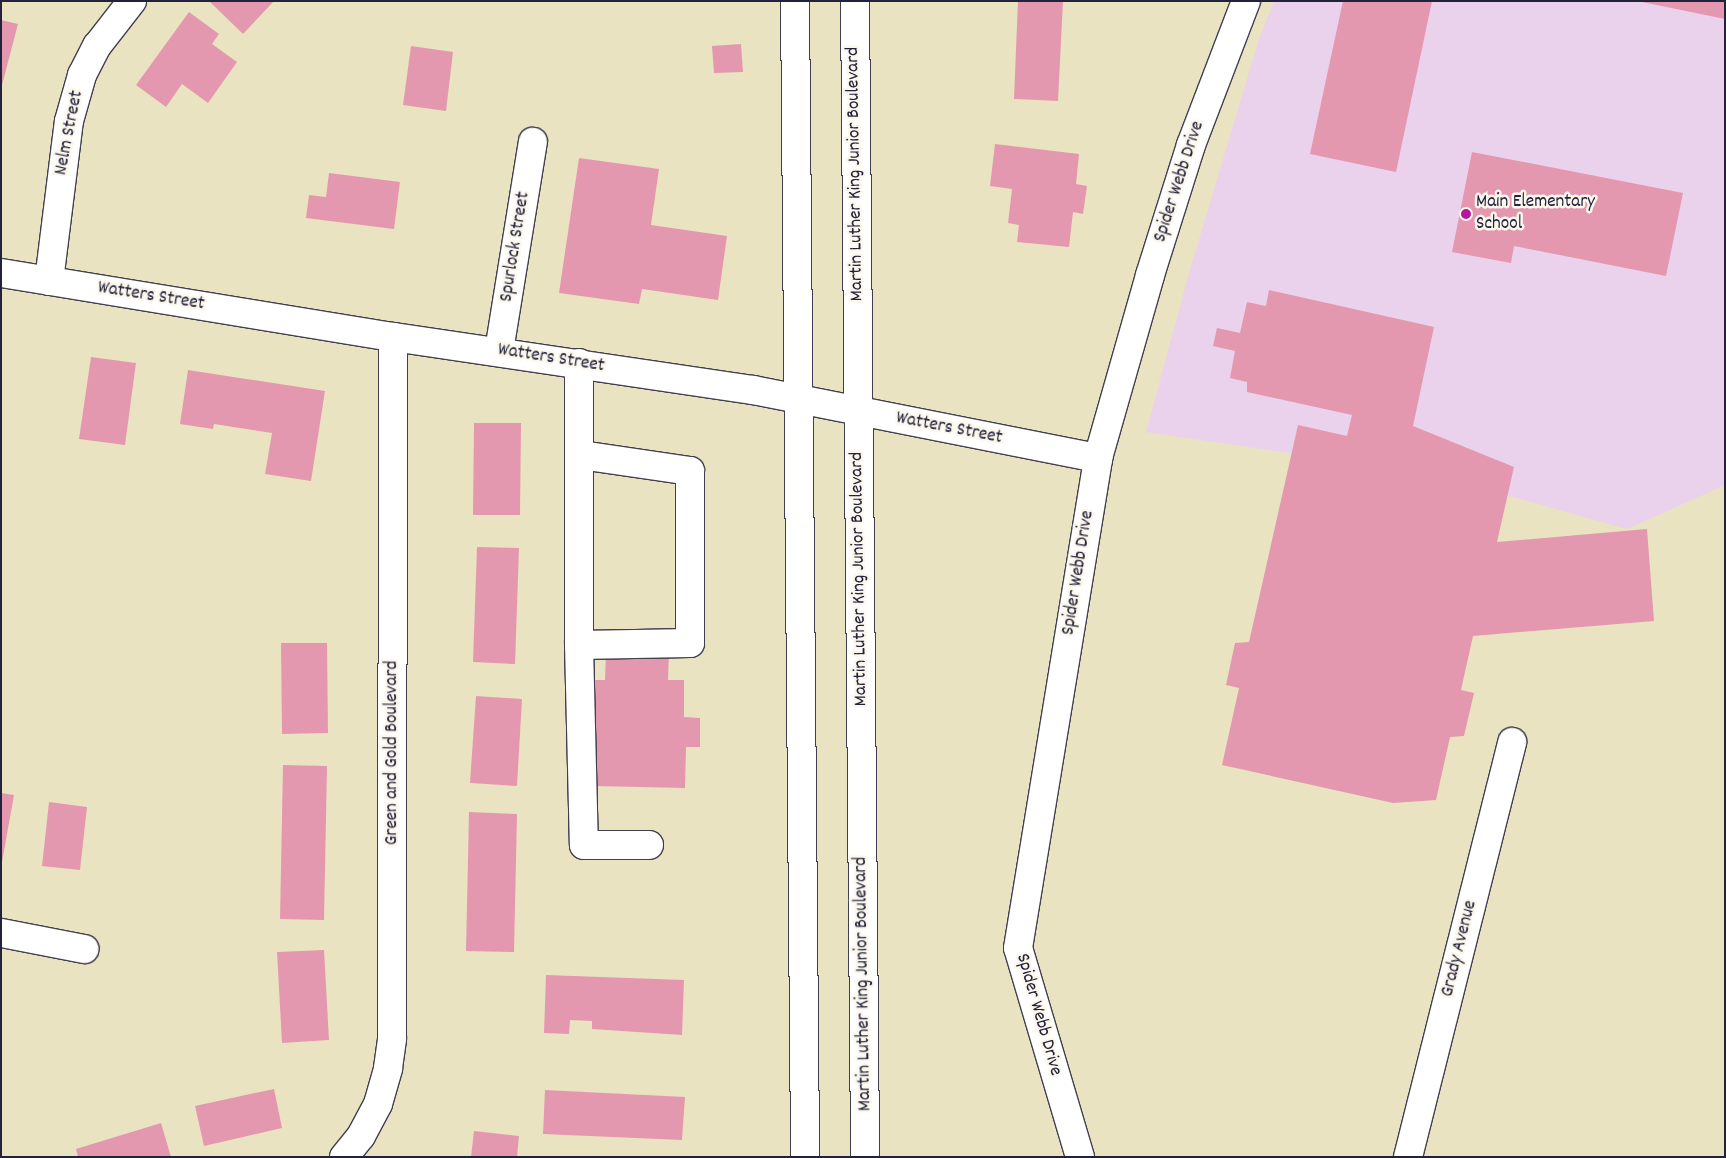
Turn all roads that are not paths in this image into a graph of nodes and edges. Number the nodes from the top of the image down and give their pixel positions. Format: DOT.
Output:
graph roads {
  1 [pos="132,1"];
  2 [pos="795,1"];
  3 [pos="855,1"];
  4 [pos="1246,1"];
  5 [pos="533,142"];
  6 [pos="1,273"];
  7 [pos="48,281"];
  8 [pos="393,337"];
  9 [pos="499,351"];
  10 [pos="579,363"];
  11 [pos="798,398"];
  12 [pos="858,412"];
  13 [pos="580,455"];
  14 [pos="1098,458"];
  15 [pos="579,645"];
  16 [pos="1512,742"];
  17 [pos="649,844"];
  18 [pos="1,933"];
  19 [pos="84,949"];
  20 [pos="344,1157"];
  21 [pos="805,1157"];
  22 [pos="865,1157"];
  23 [pos="1080,1157"];
  24 [pos="1408,1157"];
  1 -- 7 [label="street, Nelm Street"];
  2 -- 11 [label="street"];
  3 -- 12 [label="street, Martin Luther King Junior Boulevard"];
  4 -- 14 [label="street, Spider Webb Drive"];
  5 -- 9 [label="street, Spurlock Street"];
  6 -- 7 [label="street, Watters Street"];
  7 -- 8 [label="street, Watters Street"];
  8 -- 9 [label="street, Watters Street"];
  8 -- 20 [label="street, Green and Gold Boulevard"];
  9 -- 10 [label="street, Watters Street"];
  10 -- 11 [label="street, Watters Street"];
  10 -- 13 [label="street"];
  11 -- 12 [label="street, Watters Street"];
  11 -- 21 [label="street"];
  12 -- 14 [label="street, Watters Street"];
  12 -- 22 [label="street, Martin Luther King Junior Boulevard"];
  13 -- 15 [label="street"];
  13 -- 15 [label="street"];
  14 -- 23 [label="street, Spider Webb Drive"];
  15 -- 17 [label="street"];
  16 -- 24 [label="street, Grady Avenue"];
  18 -- 19 [label="street"];
}
